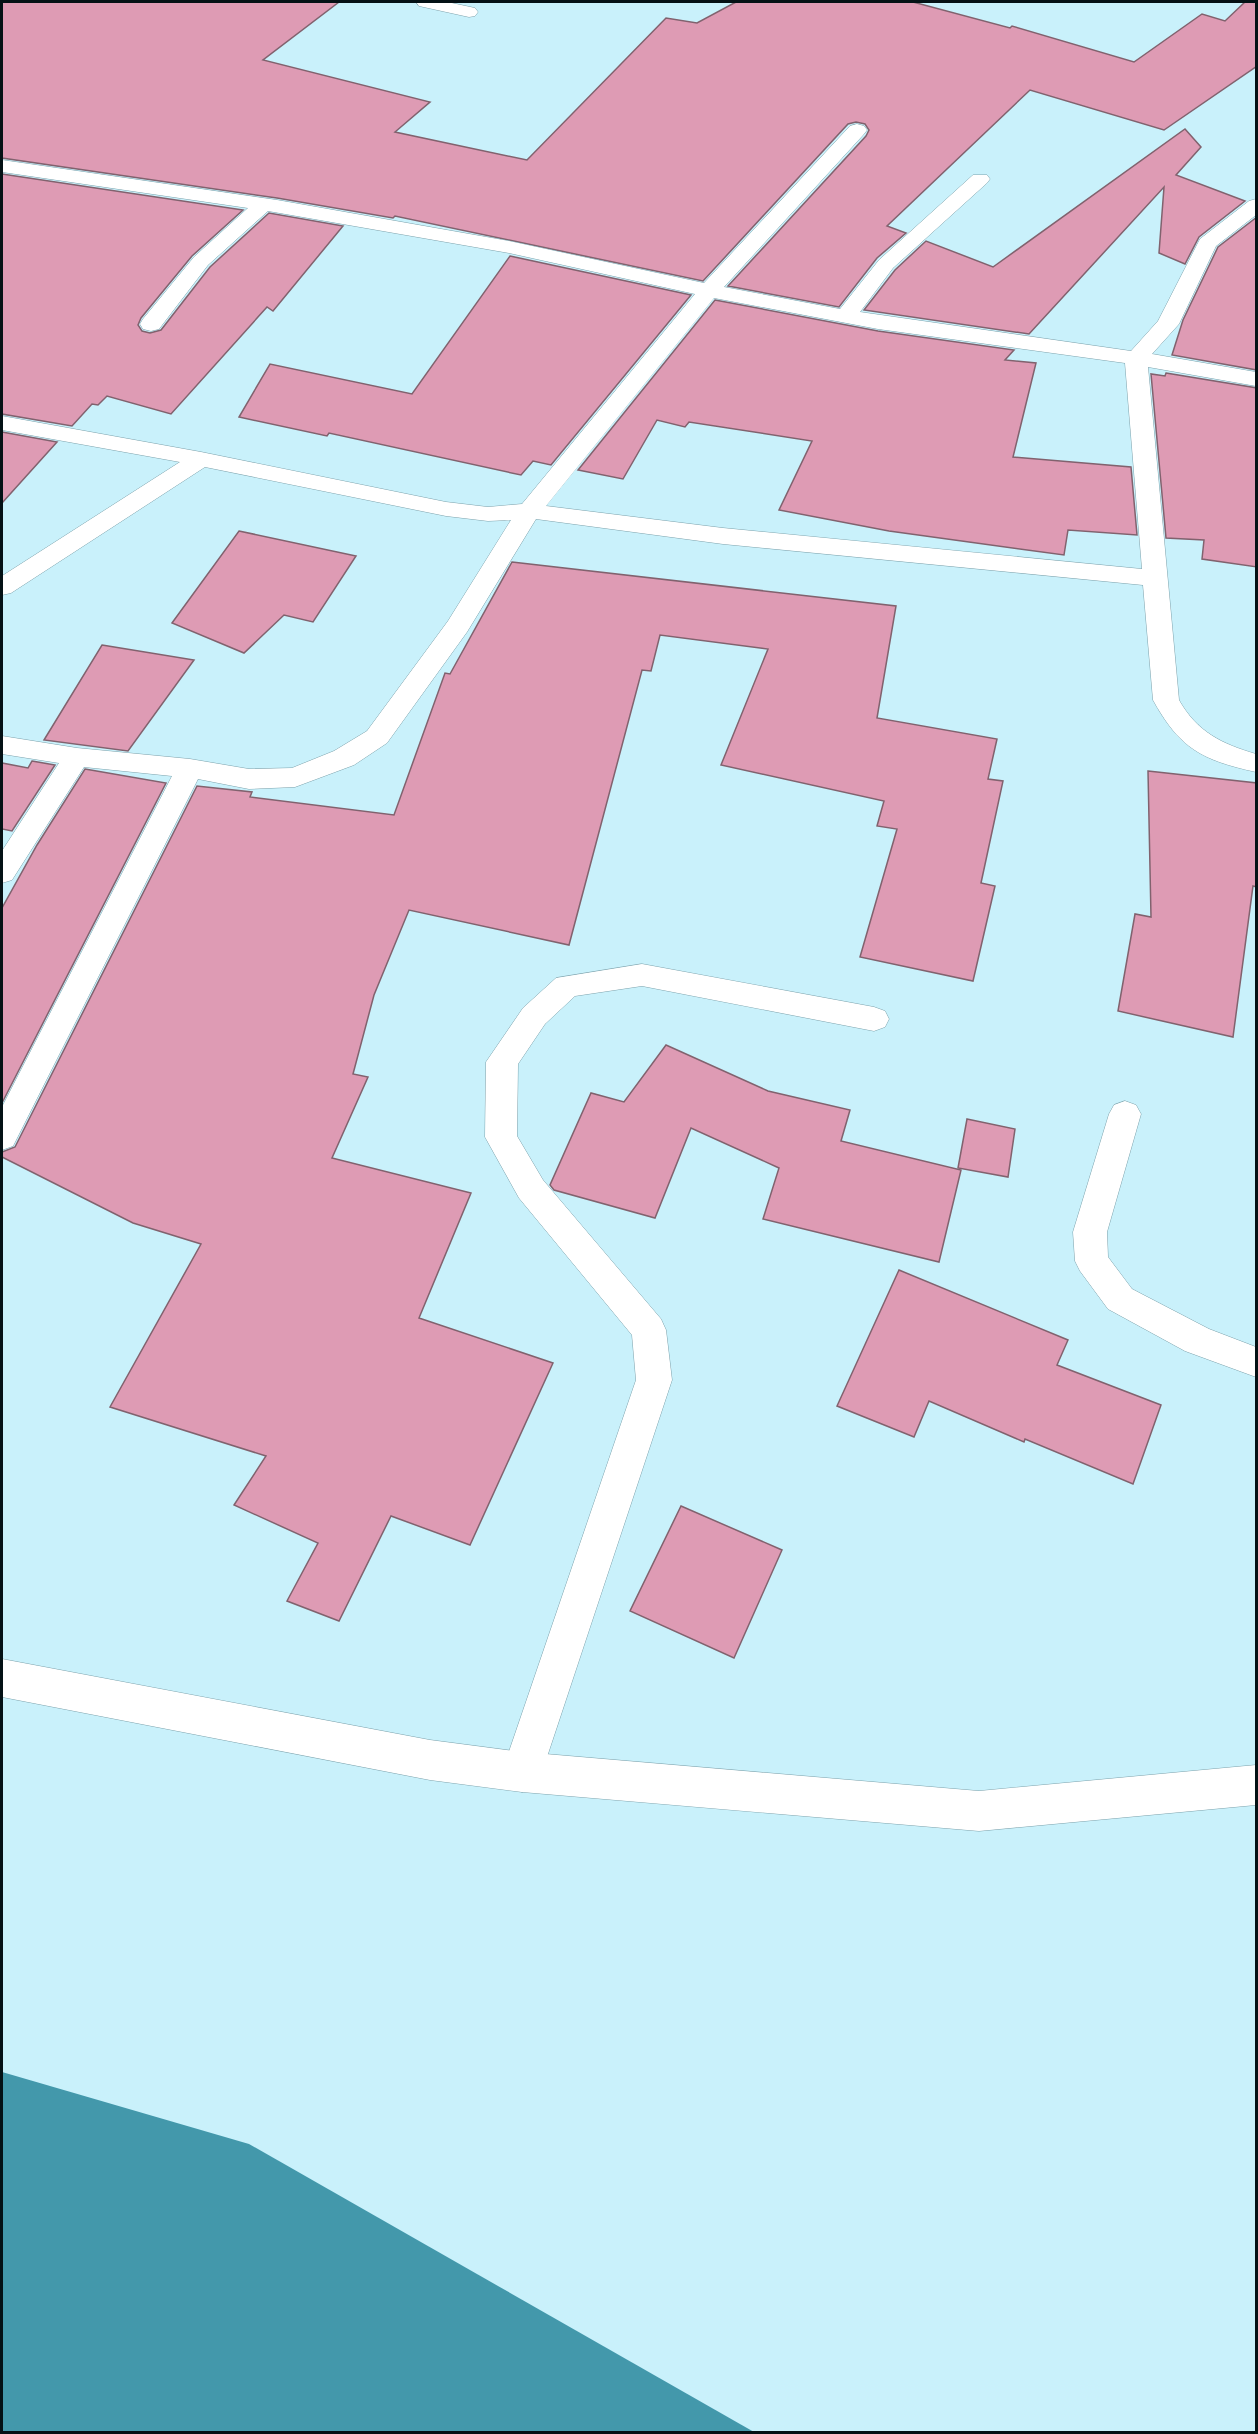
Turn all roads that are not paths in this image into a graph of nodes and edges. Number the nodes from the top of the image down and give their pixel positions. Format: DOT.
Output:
graph roads {
  1 [pos="425,2"];
  2 [pos="468,12"];
  3 [pos="857,130"];
  4 [pos="2,166"];
  5 [pos="980,180"];
  6 [pos="264,204"];
  7 [pos="1257,205"];
  8 [pos="709,291"];
  9 [pos="846,316"];
  10 [pos="151,324"];
  11 [pos="1136,358"];
  12 [pos="1257,379"];
  13 [pos="2,423"];
  14 [pos="201,459"];
  15 [pos="528,511"];
  16 [pos="1155,578"];
  17 [pos="2,587"];
  18 [pos="2,745"];
  19 [pos="77,757"];
  20 [pos="1257,763"];
  21 [pos="190,768"];
  22 [pos="2,873"];
  23 [pos="874,1019"];
  24 [pos="1125,1114"];
  25 [pos="2,1137"];
  26 [pos="1257,1362"];
  27 [pos="2,1678"];
  28 [pos="522,1773"];
  29 [pos="1257,1785"];
  1 -- 2 [label="street"];
  3 -- 8 [label="street"];
  4 -- 6 [label="street"];
  5 -- 9 [label="street"];
  6 -- 8 [label="street"];
  6 -- 10 [label="street"];
  7 -- 11 [label="street"];
  8 -- 9 [label="street"];
  8 -- 15 [label="street"];
  9 -- 11 [label="street"];
  11 -- 12 [label="street"];
  11 -- 16 [label="street"];
  13 -- 14 [label="street"];
  14 -- 15 [label="street"];
  14 -- 17 [label="street"];
  15 -- 16 [label="street"];
  15 -- 21 [label="street"];
  16 -- 20 [label="street"];
  18 -- 19 [label="street"];
  19 -- 21 [label="street"];
  19 -- 22 [label="street"];
  21 -- 25 [label="street"];
  23 -- 28 [label="street"];
  24 -- 26 [label="street"];
  27 -- 28 [label="street"];
  28 -- 29 [label="street"];
}
